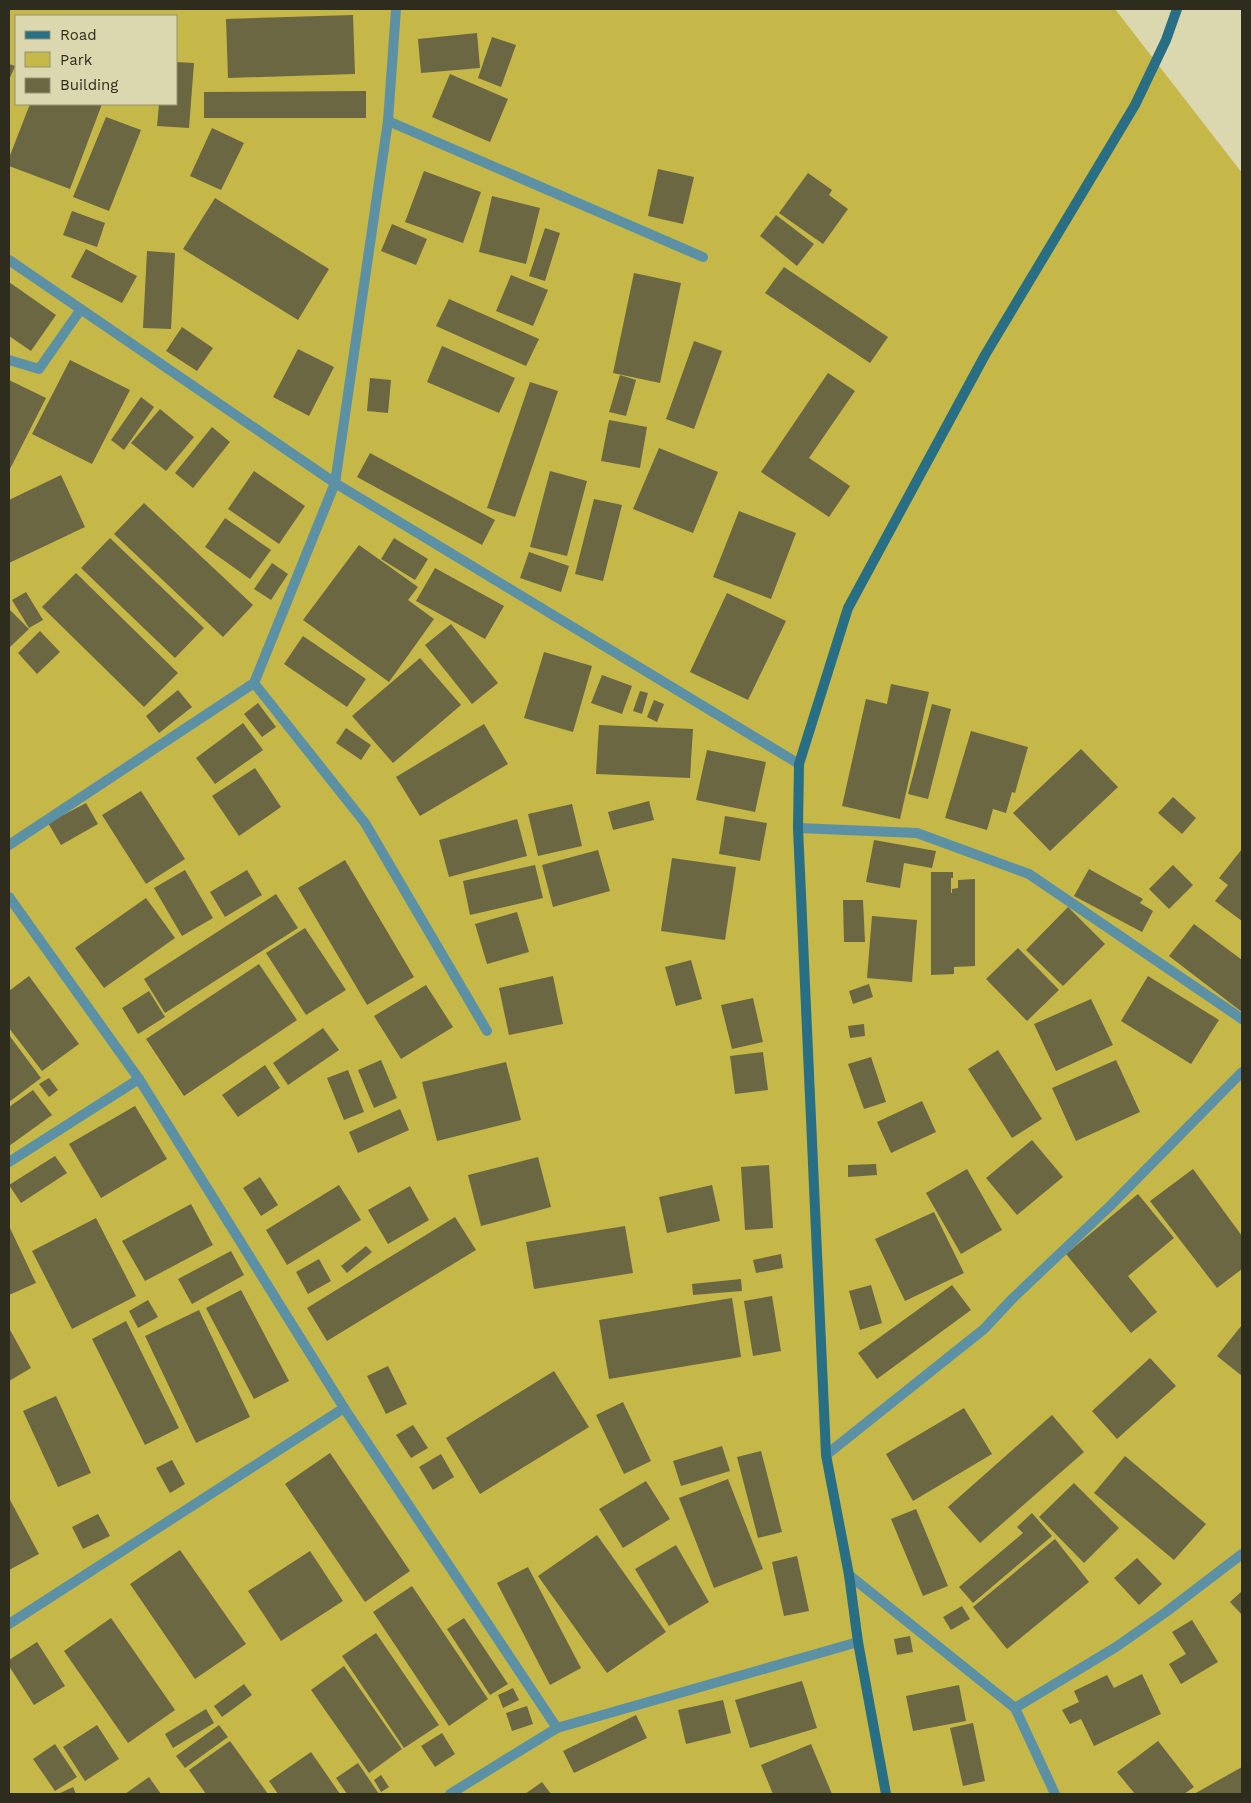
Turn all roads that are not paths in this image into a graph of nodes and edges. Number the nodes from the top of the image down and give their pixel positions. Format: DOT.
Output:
graph roads {
  1 [pos="396,9"];
  2 [pos="1178,9"];
  3 [pos="388,120"];
  4 [pos="703,257"];
  5 [pos="9,260"];
  6 [pos="81,310"];
  7 [pos="9,360"];
  8 [pos="335,483"];
  9 [pos="254,683"];
  10 [pos="799,764"];
  11 [pos="798,828"];
  12 [pos="9,846"];
  13 [pos="9,897"];
  14 [pos="1242,1019"];
  15 [pos="487,1031"];
  16 [pos="1242,1072"];
  17 [pos="139,1078"];
  18 [pos="9,1162"];
  19 [pos="344,1408"];
  20 [pos="826,1456"];
  21 [pos="1242,1554"];
  22 [pos="849,1575"];
  23 [pos="9,1624"];
  24 [pos="858,1642"];
  25 [pos="1016,1708"];
  26 [pos="557,1728"];
  27 [pos="450,1794"];
  28 [pos="886,1794"];
  29 [pos="1055,1794"];
  1 -- 3 [label="street"];
  2 -- 10 [label="main road"];
  3 -- 4 [label="street"];
  3 -- 8 [label="street"];
  5 -- 6 [label="street"];
  6 -- 7 [label="street"];
  6 -- 8 [label="street"];
  8 -- 9 [label="street"];
  8 -- 10 [label="street"];
  9 -- 12 [label="street"];
  9 -- 15 [label="street"];
  10 -- 11 [label="main road"];
  11 -- 14 [label="street"];
  11 -- 20 [label="main road"];
  13 -- 17 [label="street"];
  16 -- 20 [label="street"];
  17 -- 18 [label="street"];
  17 -- 19 [label="street"];
  19 -- 23 [label="street"];
  19 -- 26 [label="street"];
  20 -- 22 [label="main road"];
  21 -- 25 [label="street"];
  22 -- 24 [label="main road"];
  22 -- 25 [label="street"];
  24 -- 26 [label="street"];
  24 -- 28 [label="main road"];
  25 -- 29 [label="street"];
  26 -- 27 [label="street"];
}
